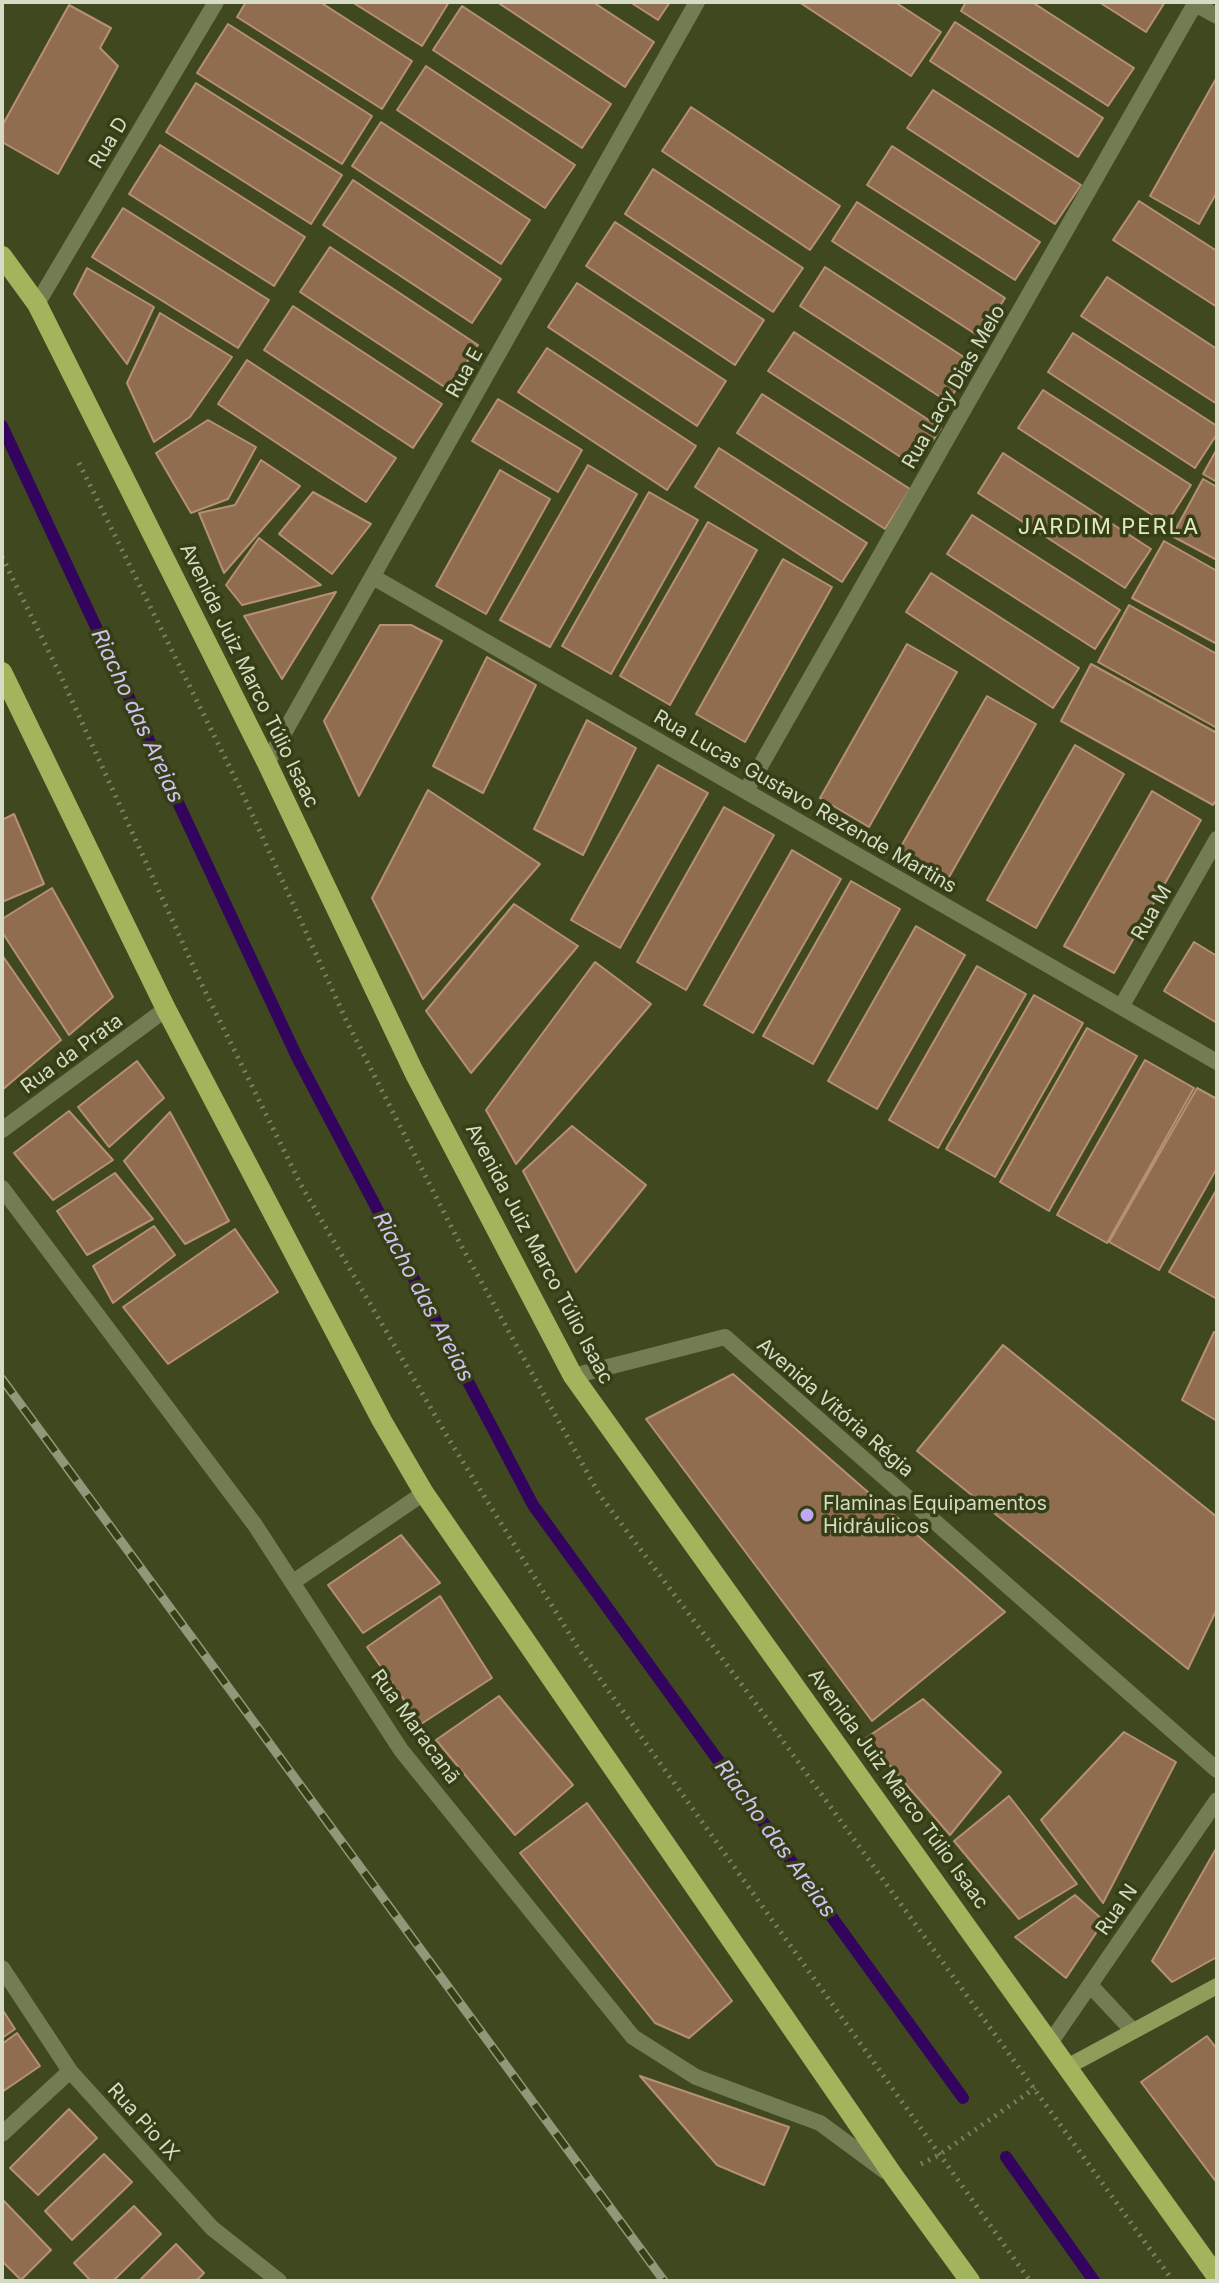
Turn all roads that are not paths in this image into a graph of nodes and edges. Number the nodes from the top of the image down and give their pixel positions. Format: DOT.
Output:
graph roads {
  1 [pos="216,2"];
  2 [pos="697,2"];
  3 [pos="1196,3"];
  4 [pos="1217,16"];
  5 [pos="2,256"];
  6 [pos="37,304"];
  7 [pos="373,577"];
  8 [pos="2,672"];
  9 [pos="267,763"];
  10 [pos="746,791"];
  11 [pos="1217,839"];
  12 [pos="1121,1007"];
  13 [pos="166,1009"];
  14 [pos="1217,1062"];
  15 [pos="2,1130"];
  16 [pos="2,1188"];
  17 [pos="573,1376"];
  18 [pos="424,1493"];
  19 [pos="293,1582"];
  20 [pos="1217,1770"];
  21 [pos="1217,1800"];
  22 [pos="2,1968"];
  23 [pos="1090,1985"];
  24 [pos="1217,1986"];
  25 [pos="1133,2031"];
  26 [pos="1050,2043"];
  27 [pos="1067,2067"];
  28 [pos="70,2071"];
  29 [pos="2,2134"];
  30 [pos="895,2178"];
  31 [pos="1217,2277"];
  32 [pos="279,2281"];
  33 [pos="970,2281"];
  1 -- 6 [label="street, Rua D"];
  2 -- 7 [label="street, Rua E"];
  3 -- 4 [label="street"];
  3 -- 10 [label="street, Rua Lacy Dias Melo"];
  5 -- 6 [label="main road, Avenida Juiz Marco Túlio Isaac"];
  6 -- 9 [label="main road, Avenida Juiz Marco Túlio Isaac"];
  7 -- 9 [label="street, Rua E"];
  7 -- 10 [label="street, Rua Lucas Gustavo Rezende Martins"];
  8 -- 13 [label="main road"];
  9 -- 17 [label="main road, Avenida Juiz Marco Túlio Isaac"];
  10 -- 12 [label="street, Rua Lucas Gustavo Rezende Martins"];
  11 -- 12 [label="street, Rua M"];
  12 -- 14 [label="street, Rua Lucas Gustavo Rezende Martins"];
  13 -- 15 [label="street, Rua da Prata"];
  13 -- 18 [label="main road"];
  16 -- 19 [label="street, Rua Maracanã"];
  17 -- 20 [label="street, Avenida Vitória Régia"];
  17 -- 26 [label="main road, Avenida Juiz Marco Túlio Isaac"];
  18 -- 19 [label="street"];
  18 -- 30 [label="main road"];
  19 -- 30 [label="street, Rua Maracanã"];
  21 -- 23 [label="street, Rua N"];
  22 -- 28 [label="street, Rua Pio IX"];
  23 -- 25 [label="street"];
  23 -- 26 [label="street, Rua N"];
  24 -- 25 [label="street"];
  25 -- 27 [label="street"];
  26 -- 27 [label="main road, Avenida Juiz Marco Túlio Isaac"];
  27 -- 31 [label="main road, Avenida Juiz Marco Túlio Isaac"];
  28 -- 29 [label="street"];
  28 -- 32 [label="street, Rua Pio IX"];
  30 -- 33 [label="main road"];
}
